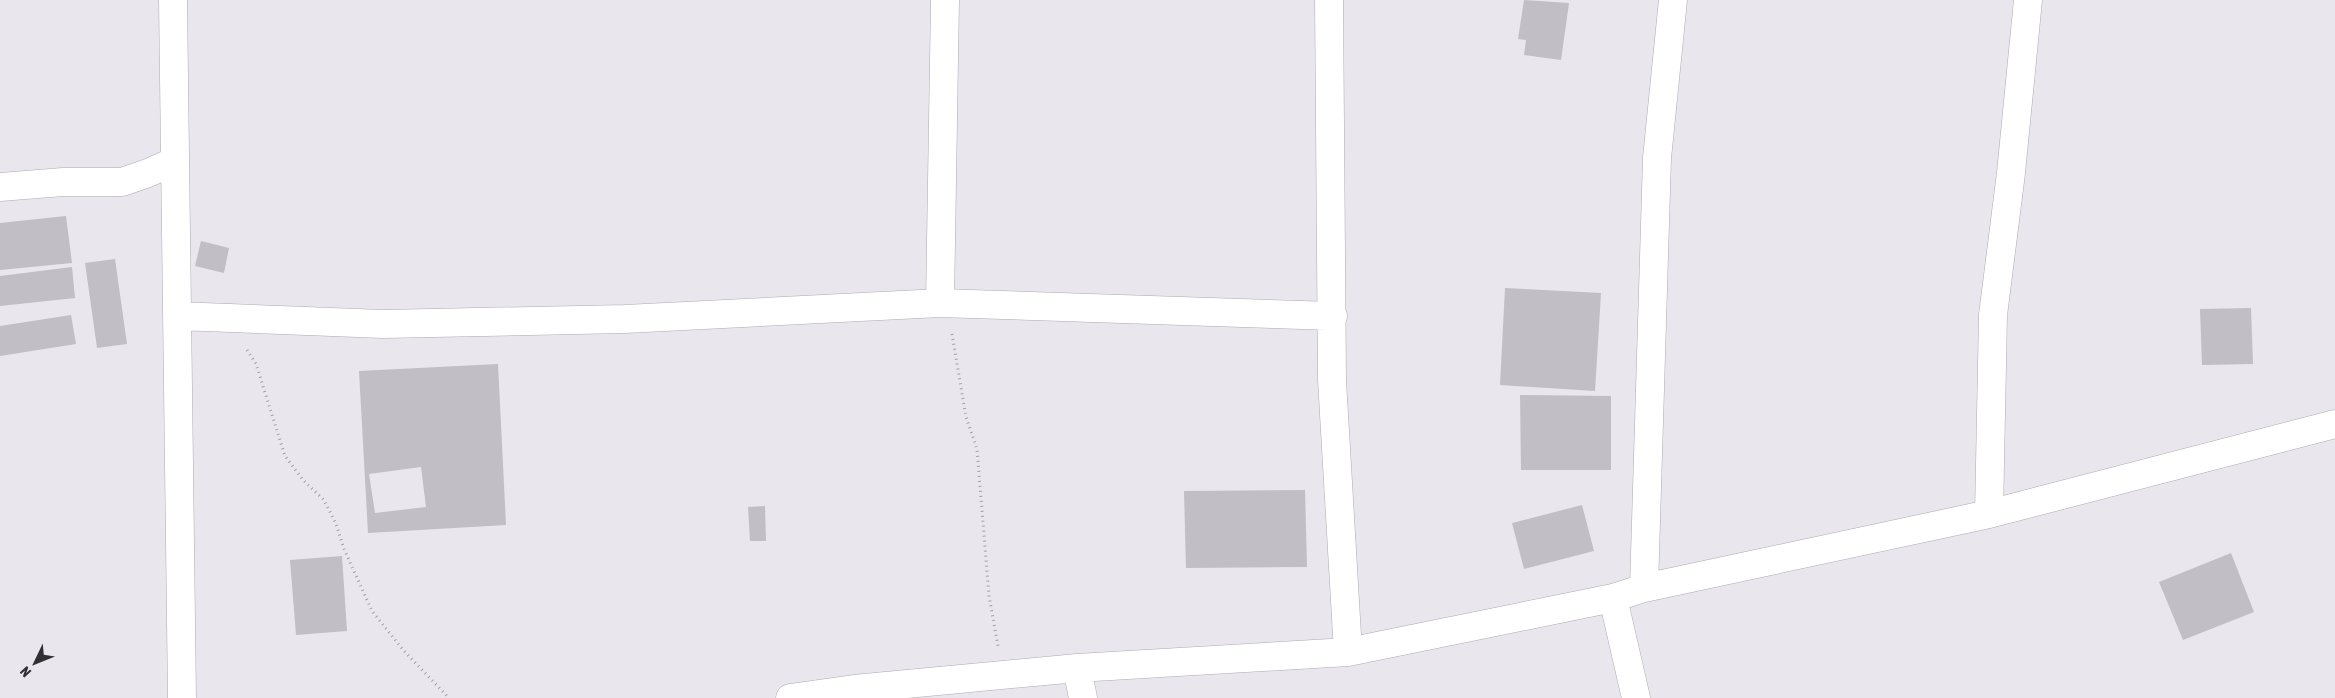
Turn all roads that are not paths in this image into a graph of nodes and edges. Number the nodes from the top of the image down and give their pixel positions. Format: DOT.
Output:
graph roads {
  1 [pos="173,0"];
  2 [pos="945,0"];
  3 [pos="1329,0"];
  4 [pos="1673,0"];
  5 [pos="2028,0"];
  6 [pos="174,161"];
  7 [pos="0,187"];
  8 [pos="940,303"];
  9 [pos="177,316"];
  10 [pos="1333,316"];
  11 [pos="2335,424"];
  12 [pos="1989,514"];
  13 [pos="1644,588"];
  14 [pos="1612,598"];
  15 [pos="1348,652"];
  16 [pos="1077,668"];
  17 [pos="182,698"];
  18 [pos="790,698"];
  19 [pos="1083,698"];
  20 [pos="1636,698"];
  1 -- 6 [label="street"];
  2 -- 8 [label="street"];
  3 -- 10 [label="street"];
  4 -- 13 [label="street"];
  5 -- 12 [label="street"];
  6 -- 7 [label="street"];
  6 -- 9 [label="street"];
  8 -- 9 [label="street"];
  8 -- 10 [label="street"];
  9 -- 17 [label="street"];
  10 -- 15 [label="street"];
  11 -- 12 [label="street"];
  12 -- 13 [label="street"];
  13 -- 14 [label="street"];
  14 -- 15 [label="street"];
  14 -- 20 [label="street"];
  15 -- 16 [label="street"];
  16 -- 18 [label="street"];
  16 -- 19 [label="street"];
}
